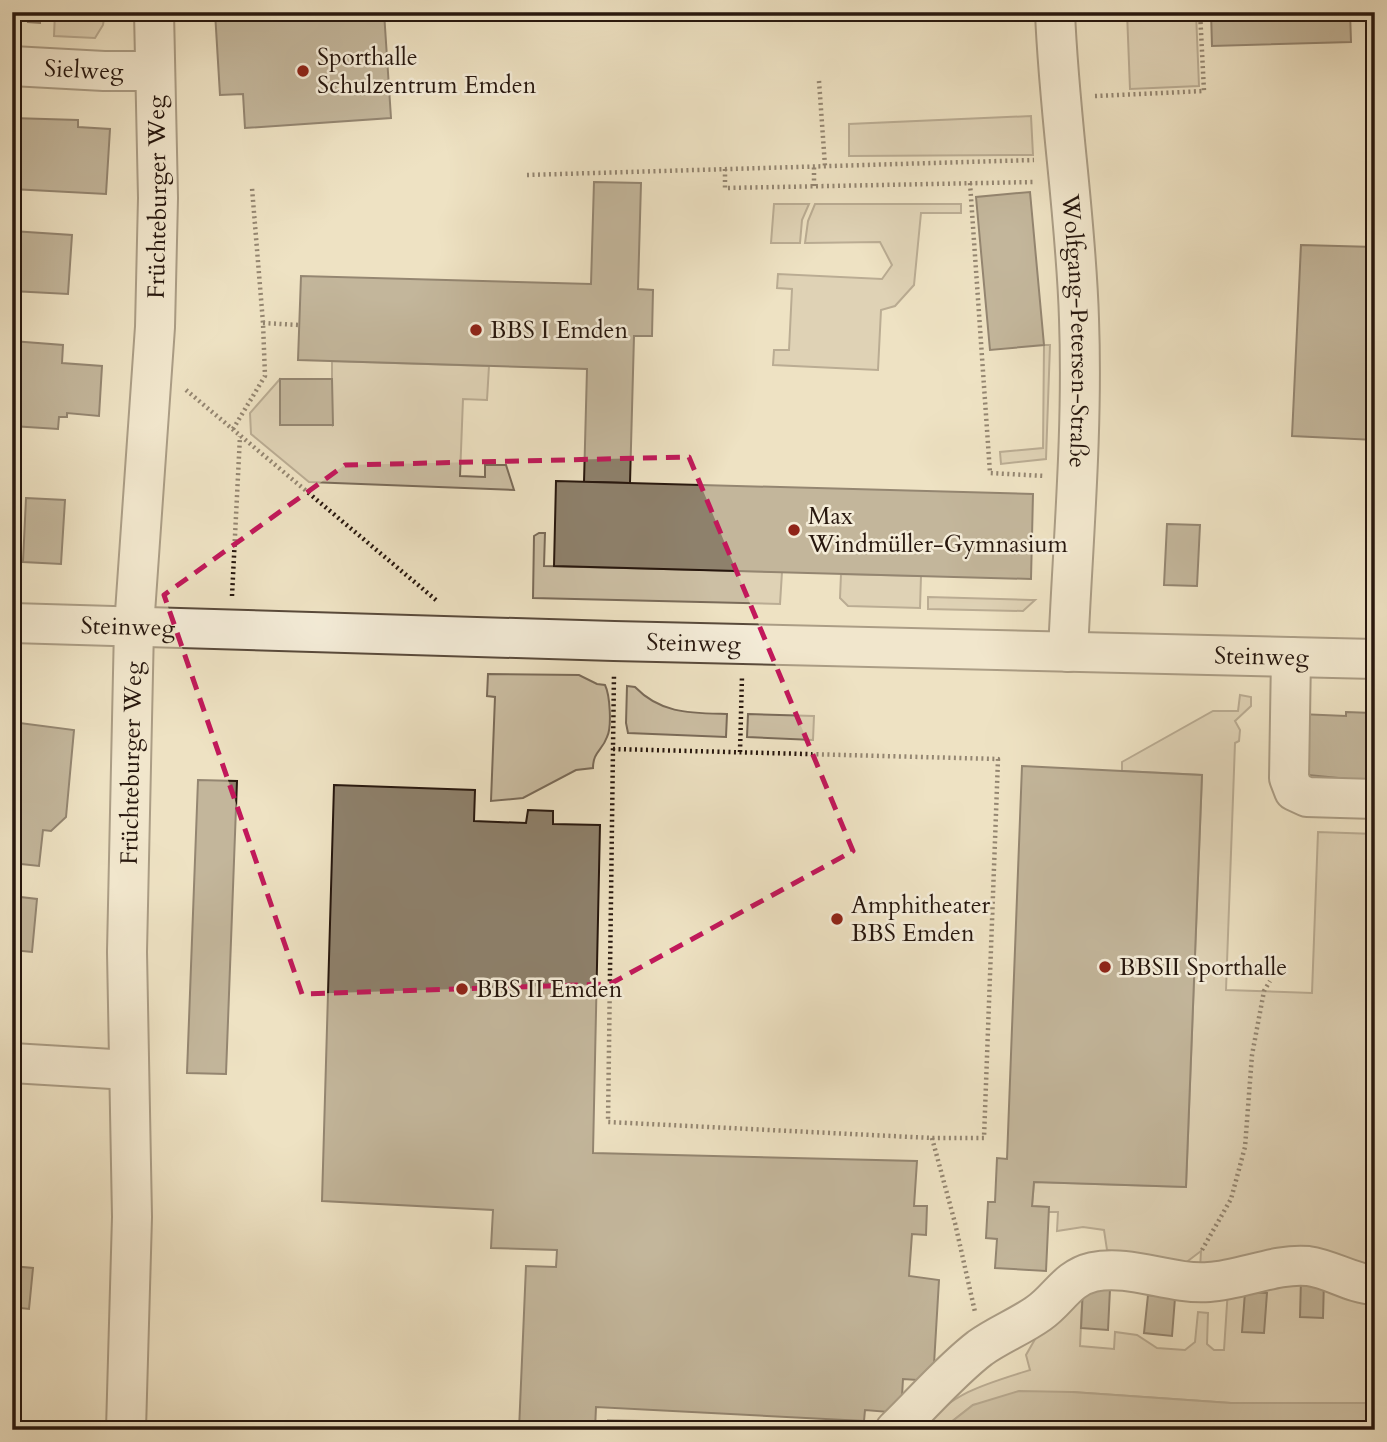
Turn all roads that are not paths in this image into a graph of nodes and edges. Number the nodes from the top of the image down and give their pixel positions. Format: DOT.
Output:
graph roads {
  1 [pos="154,12"];
  2 [pos="1055,12"];
  3 [pos="12,66"];
  4 [pos="155,71"];
  5 [pos="12,623"];
  6 [pos="134,627"];
  7 [pos="1068,652"];
  8 [pos="1291,657"];
  9 [pos="1375,659"];
  10 [pos="1375,799"];
  11 [pos="12,1063"];
  12 [pos="129,1070"];
  13 [pos="1375,1285"];
  14 [pos="126,1430"];
  15 [pos="895,1430"];
  1 -- 4 [label="street, Früchteburger Weg"];
  2 -- 7 [label="street, Wolfgang-Petersen-Straße"];
  3 -- 4 [label="street, Sielweg"];
  4 -- 6 [label="street, Früchteburger Weg"];
  5 -- 6 [label="street, Steinweg"];
  6 -- 7 [label="street, Steinweg"];
  6 -- 12 [label="street, Früchteburger Weg"];
  7 -- 8 [label="street, Steinweg"];
  8 -- 9 [label="street, Steinweg"];
  8 -- 10 [label="street"];
  11 -- 12 [label="street"];
  12 -- 14 [label="street, Früchteburger Weg"];
  13 -- 15 [label="street"];
}
